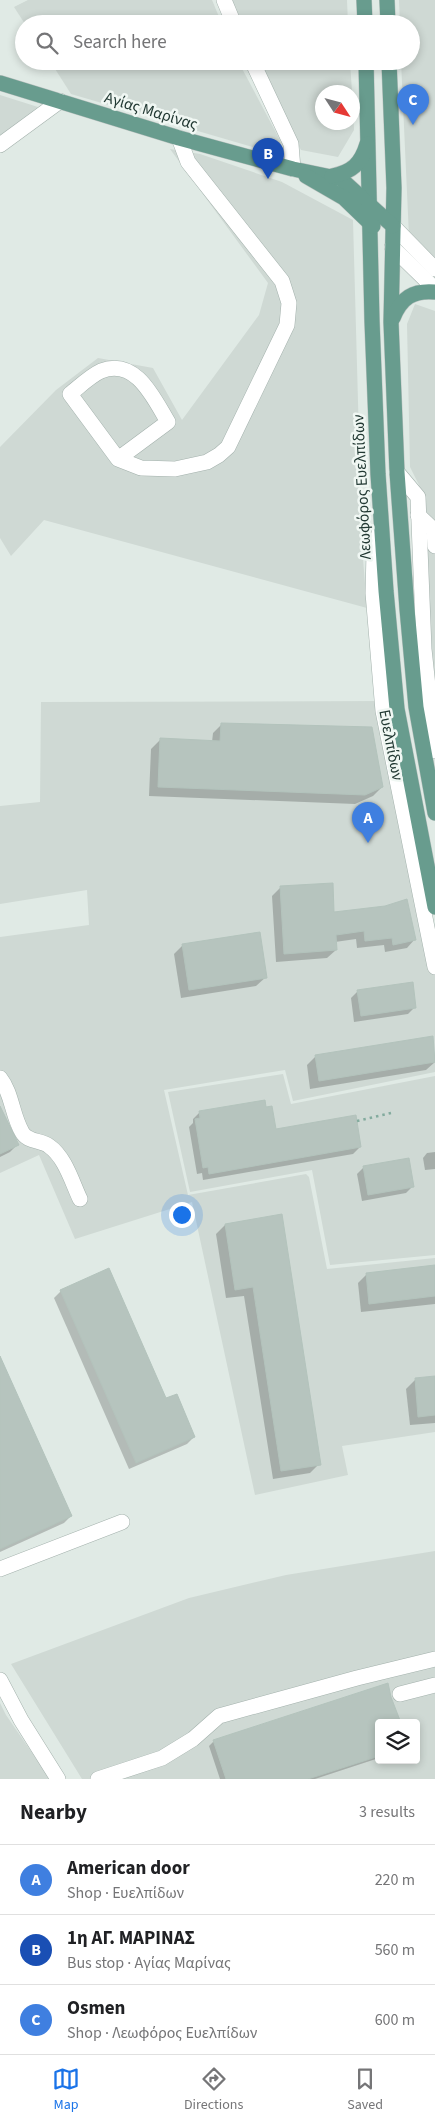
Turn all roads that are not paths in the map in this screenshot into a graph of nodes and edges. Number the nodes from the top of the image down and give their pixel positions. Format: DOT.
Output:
graph roads {
  1 [pos="224,0"];
  2 [pos="364,0"];
  3 [pos="387,0"];
  4 [pos="230,15"];
  5 [pos="365,15"];
  6 [pos="388,15"];
  7 [pos="256,70"];
  8 [pos="366,70"];
  9 [pos="389,70"];
  10 [pos="0,83"];
  11 [pos="60,101"];
  12 [pos="368,137"];
  13 [pos="179,138"];
  14 [pos="0,145"];
  15 [pos="293,169"];
  16 [pos="332,176"];
  17 [pos="370,206"];
  18 [pos="370,223"];
  19 [pos="393,226"];
  20 [pos="392,247"];
  21 [pos="435,269"];
  22 [pos="435,291"];
  23 [pos="391,322"];
  24 [pos="118,459"];
  25 [pos="397,472"];
  26 [pos="418,515"];
  27 [pos="435,546"];
  28 [pos="414,607"];
  29 [pos="429,644"];
  30 [pos="435,753"];
  31 [pos="427,770"];
  32 [pos="435,813"];
  33 [pos="422,874"];
  34 [pos="435,907"];
  35 [pos="435,967"];
  36 [pos="0,1078"];
  37 [pos="80,1199"];
  38 [pos="122,1522"];
  39 [pos="0,1569"];
  40 [pos="435,1659"];
  41 [pos="0,1680"];
  42 [pos="435,1685"];
  43 [pos="400,1694"];
  44 [pos="58,1779"];
  45 [pos="98,1779"];
  1 -- 4 [label="street"];
  2 -- 5 [label="main road"];
  3 -- 6 [label="main road"];
  7 -- 15 [label="street"];
  8 -- 12 [label="main road, Λεωφόρος Ευελπίδων"];
  9 -- 19 [label="main road"];
  10 -- 11 [label="main road, Αγίας Μαρίνας"];
  11 -- 13 [label="main road, Αγίας Μαρίνας"];
  11 -- 14 [label="street"];
  12 -- 16 [label="main road"];
  12 -- 17 [label="main road, Λεωφόρος Ευελπίδων"];
  13 -- 15 [label="main road, Αγίας Μαρίνας"];
  13 -- 24 [label="street"];
  15 -- 16 [label="main road, Αγίας Μαρίνας"];
  15 -- 18 [label="main road, Αγίας Μαρίνας"];
  16 -- 17 [label="main road, Αγίας Μαρίνας"];
  17 -- 18 [label="main road, Λεωφόρος Ευελπίδων"];
  17 -- 19 [label="main road, Αγίας Μαρίνας"];
  18 -- 20 [label="main road, Αγίας Μαρίνας"];
  18 -- 33 [label="main road, Λεωφόρος Ευελπίδων"];
  19 -- 20 [label="main road"];
  19 -- 21 [label="street"];
  20 -- 22 [label="street"];
  20 -- 23 [label="main road"];
  22 -- 23 [label="main road"];
  23 -- 25 [label="main road"];
  24 -- 24 [label="street"];
  25 -- 26 [label="street, Ευελπίδων"];
  25 -- 28 [label="main road"];
  26 -- 27 [label="street"];
  26 -- 28 [label="street, Ευελπίδων"];
  28 -- 29 [label="street, Ευελπίδων"];
  28 -- 31 [label="main road"];
  29 -- 30 [label="street, Ευελπίδων"];
  30 -- 31 [label="street, Ευελπίδων"];
  31 -- 32 [label="main road"];
  33 -- 34 [label="main road, Λεωφόρος Ευελπίδων"];
  33 -- 35 [label="street"];
  36 -- 37 [label="street"];
  38 -- 39 [label="street"];
  40 -- 45 [label="street"];
  41 -- 44 [label="street"];
  42 -- 43 [label="street"];
}
